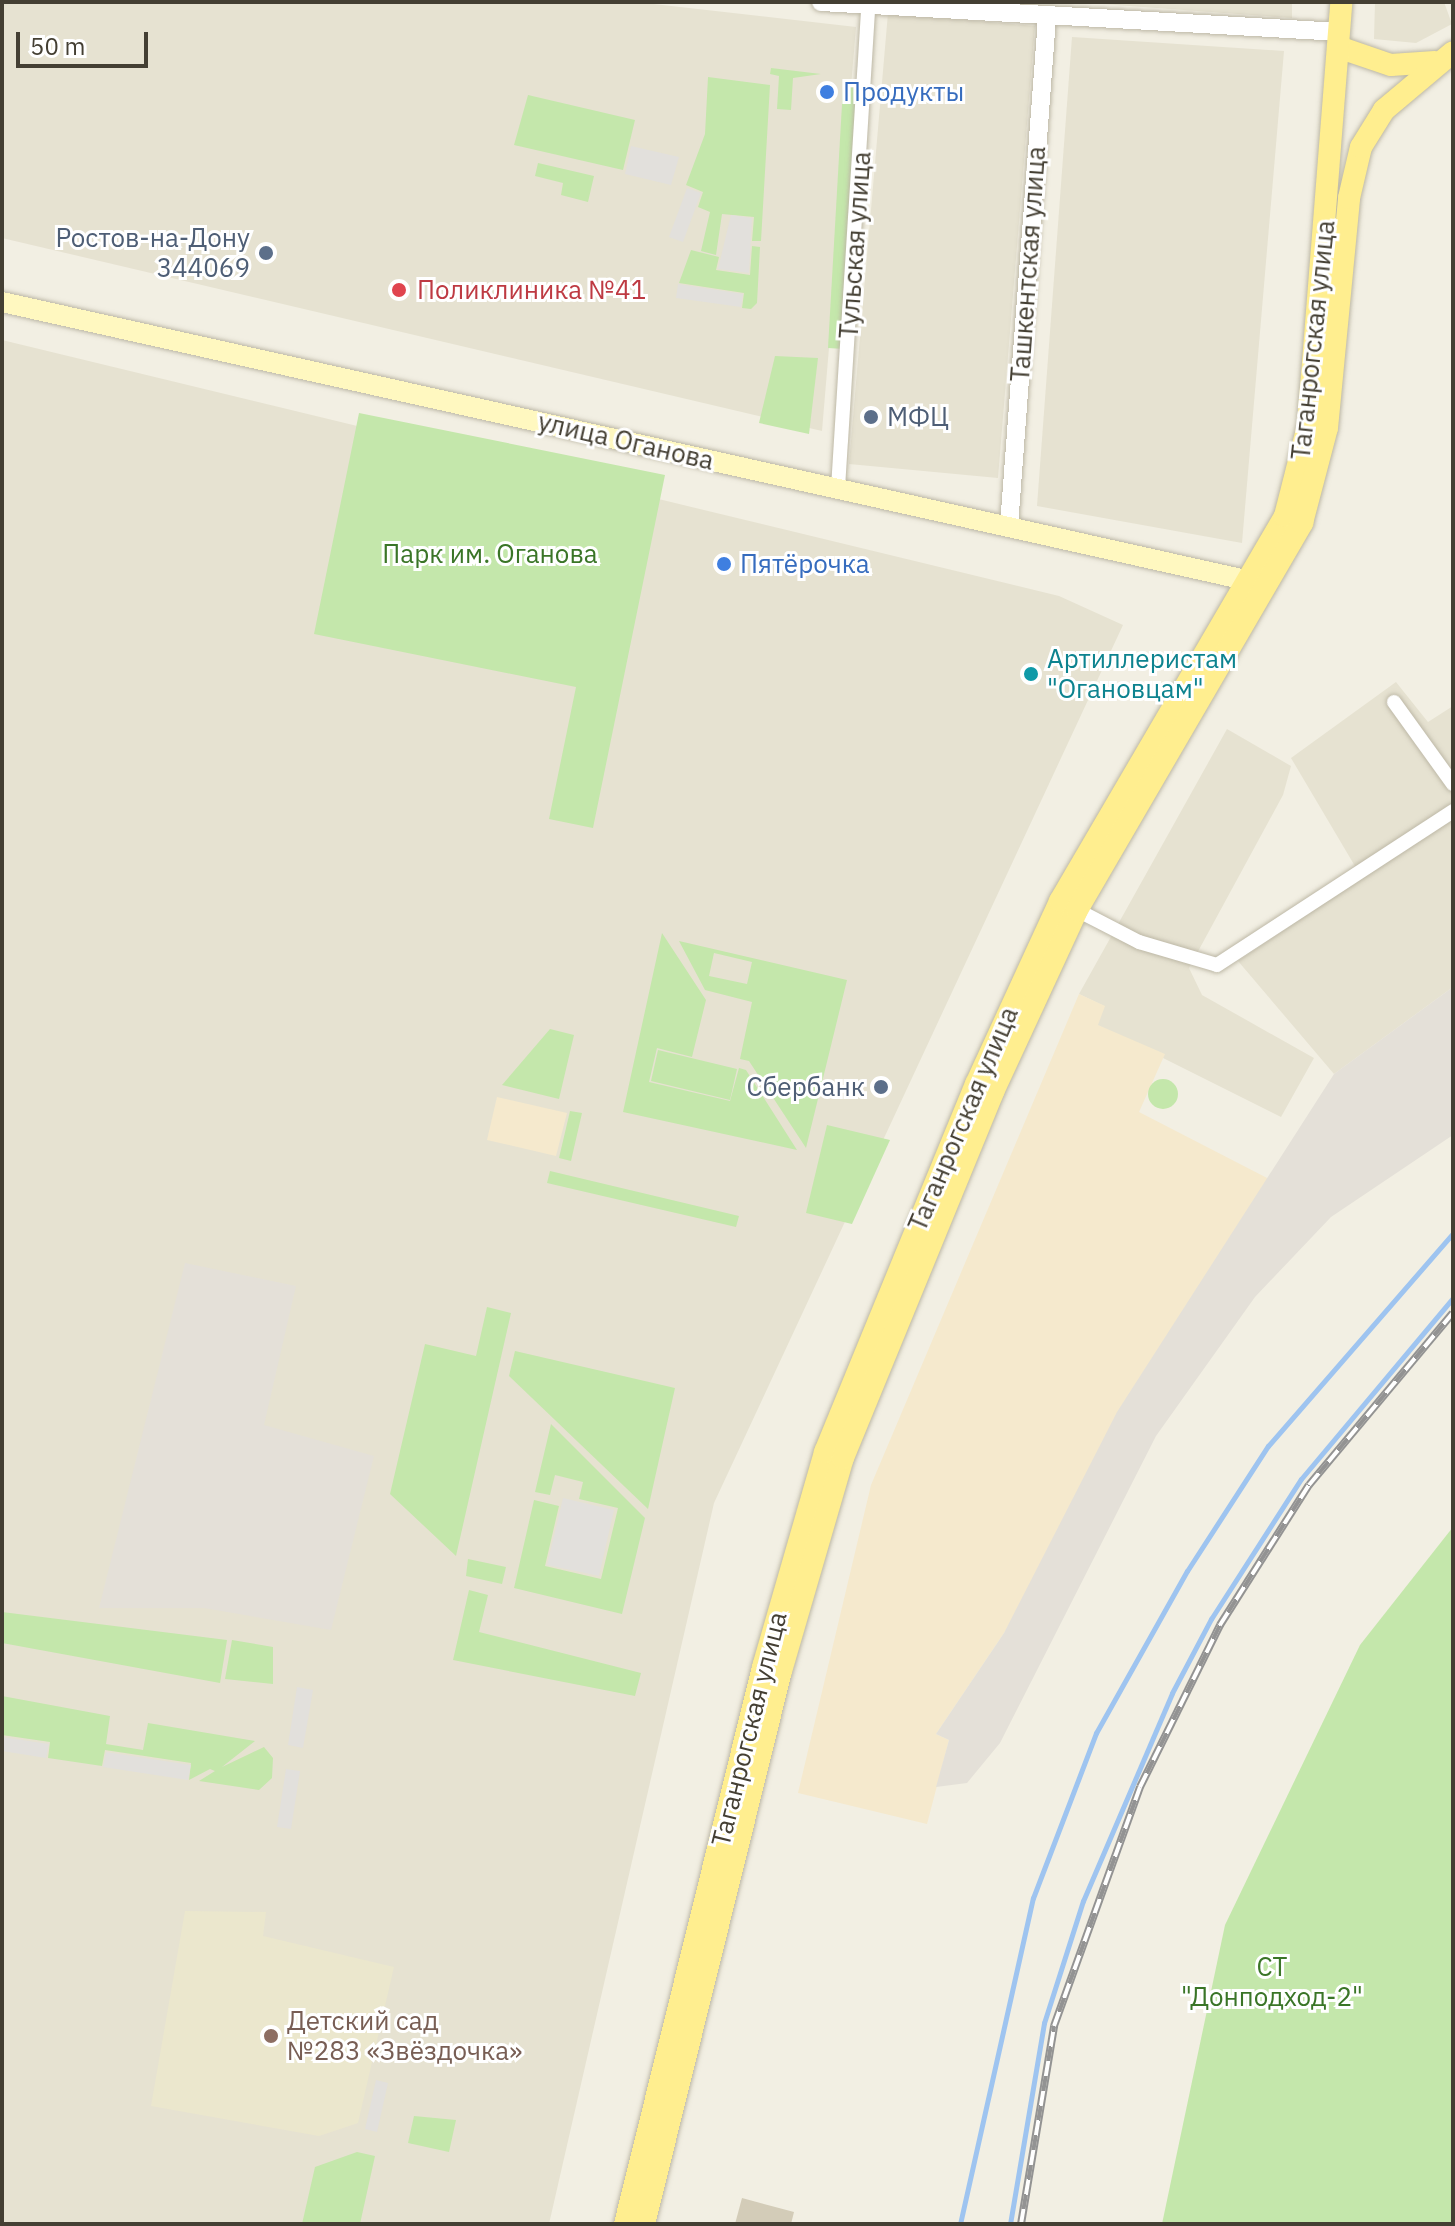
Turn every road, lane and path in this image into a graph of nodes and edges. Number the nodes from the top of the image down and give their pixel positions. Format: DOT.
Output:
graph roads {
  1 [pos="821,2"];
  2 [pos="1341,2"];
  3 [pos="869,4"];
  4 [pos="1047,10"];
  5 [pos="1339,40"];
  6 [pos="1444,57"];
  7 [pos="2,302"];
  8 [pos="838,488"];
  9 [pos="1009,526"];
  10 [pos="1260,584"];
  11 [pos="1394,702"];
  12 [pos="1453,784"];
  13 [pos="1453,811"];
  14 [pos="1069,906"];
  15 [pos="759,1726"];
  16 [pos="625,2224"];
  17 [pos="644,2224"];
  1 -- 3 [label="street"];
  2 -- 5 [label="main road, Таганрогская улица"];
  3 -- 4 [label="street"];
  3 -- 8 [label="street, Тульская улица"];
  4 -- 5 [label="street"];
  4 -- 9 [label="street, Ташкентская улица"];
  5 -- 6 [label="main road"];
  5 -- 10 [label="main road, Таганрогская улица"];
  6 -- 10 [label="main road, Таганрогская улица"];
  7 -- 8 [label="main road, улица Оганова"];
  8 -- 9 [label="main road, улица Оганова"];
  9 -- 10 [label="main road, улица Оганова"];
  10 -- 14 [label="main road, Таганрогская улица"];
  11 -- 12 [label="street"];
  13 -- 14 [label="street"];
  14 -- 15 [label="main road, Таганрогская улица"];
  15 -- 16 [label="main road, Таганрогская улица"];
  15 -- 17 [label="main road, Таганрогская улица"];
}
